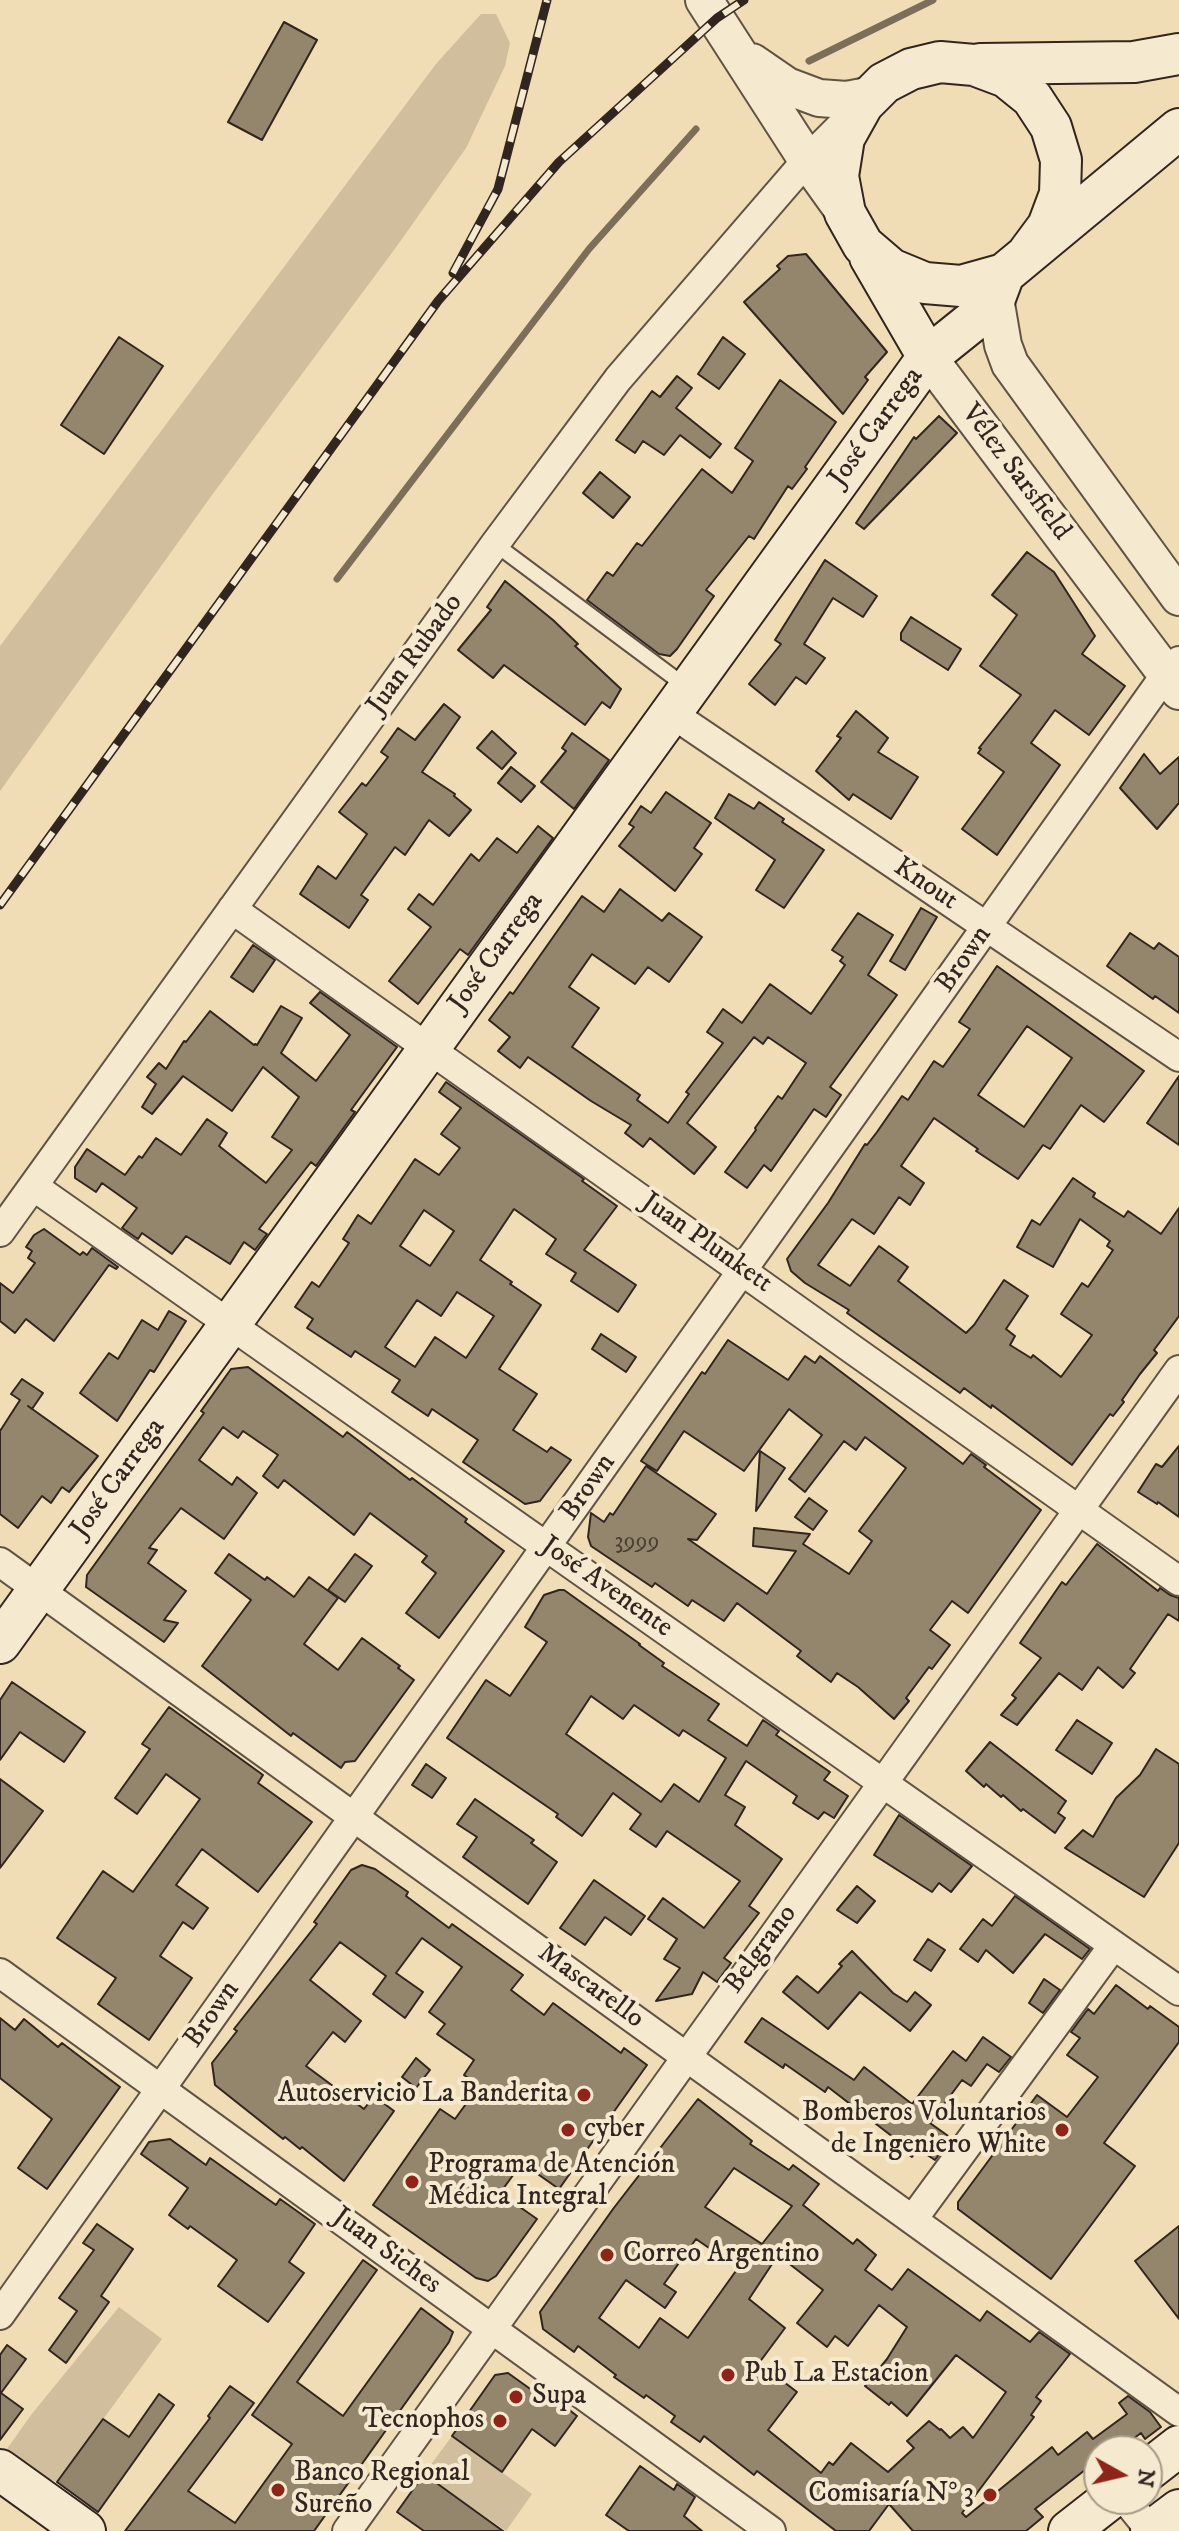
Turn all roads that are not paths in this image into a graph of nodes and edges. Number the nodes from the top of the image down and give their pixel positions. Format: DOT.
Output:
graph roads {
  1 [pos="704,0"];
  2 [pos="741,54"];
  3 [pos="1179,54"];
  4 [pos="974,65"];
  5 [pos="868,99"];
  6 [pos="1179,129"];
  7 [pos="807,160"];
  8 [pos="854,229"];
  9 [pos="1009,275"];
  10 [pos="928,357"];
  11 [pos="495,544"];
  12 [pos="1179,597"];
  13 [pos="1175,675"];
  14 [pos="680,700"];
  15 [pos="232,909"];
  16 [pos="988,927"];
  17 [pos="430,1047"];
  18 [pos="1179,1057"];
  19 [pos="33,1186"];
  20 [pos="0,1232"];
  21 [pos="743,1271"];
  22 [pos="231,1323"];
  23 [pos="1179,1370"];
  24 [pos="1079,1509"];
  25 [pos="547,1546"];
  26 [pos="0,1562"];
  27 [pos="1179,1581"];
  28 [pos="39,1590"];
  29 [pos="0,1643"];
  30 [pos="882,1783"];
  31 [pos="355,1817"];
  32 [pos="1113,1946"];
  33 [pos="0,1973"];
  34 [pos="1179,1991"];
  35 [pos="686,2056"];
  36 [pos="161,2089"];
  37 [pos="913,2219"];
  38 [pos="0,2315"];
  39 [pos="491,2328"];
  40 [pos="1179,2412"];
  41 [pos="1179,2446"];
  42 [pos="1163,2458"];
  43 [pos="0,2470"];
  44 [pos="1179,2510"];
  45 [pos="1090,2515"];
  46 [pos="1138,2515"];
  47 [pos="85,2531"];
  48 [pos="347,2531"];
  49 [pos="771,2531"];
  50 [pos="1069,2531"];
  51 [pos="1151,2531"];
  1 -- 2 [label="street"];
  2 -- 5 [label="street"];
  2 -- 7 [label="street"];
  3 -- 4 [label="main road"];
  4 -- 5 [label="main road"];
  4 -- 9 [label="main road"];
  5 -- 7 [label="street, Juan Rubado"];
  5 -- 8 [label="main road"];
  6 -- 9 [label="main road"];
  7 -- 8 [label="street"];
  7 -- 11 [label="street, Juan Rubado"];
  8 -- 9 [label="main road"];
  8 -- 10 [label="main road, Vélez Sarsfield"];
  9 -- 10 [label="main road, José Carrega"];
  9 -- 12 [label="street, Vélez Sarsfield"];
  10 -- 13 [label="street, Vélez Sarsfield"];
  10 -- 14 [label="main road, José Carrega"];
  11 -- 14 [label="lane, Knout"];
  11 -- 15 [label="street, Juan Rubado"];
  13 -- 16 [label="street, Brown"];
  14 -- 16 [label="street, Knout"];
  14 -- 17 [label="main road, José Carrega"];
  15 -- 17 [label="street, Juan Plunkett"];
  15 -- 19 [label="street, Juan Rubado"];
  16 -- 18 [label="street, Knout"];
  16 -- 21 [label="street, Brown"];
  17 -- 21 [label="street, Juan Plunkett"];
  17 -- 22 [label="main road, José Carrega"];
  19 -- 20 [label="street, Juan Rubado"];
  19 -- 22 [label="street, José Avenente"];
  21 -- 24 [label="street, Juan Plunkett"];
  21 -- 25 [label="street, Brown"];
  22 -- 25 [label="street, José Avenente"];
  22 -- 28 [label="main road, José Carrega"];
  23 -- 24 [label="street, Belgrano"];
  24 -- 27 [label="street, Juan Plunkett"];
  24 -- 30 [label="street, Belgrano"];
  25 -- 30 [label="street, José Avenente"];
  25 -- 31 [label="street, Brown"];
  26 -- 28 [label="street, Mascarello"];
  28 -- 29 [label="main road, José Carrega"];
  28 -- 31 [label="street, Mascarello"];
  30 -- 32 [label="street, José Avenente"];
  30 -- 35 [label="street, Belgrano"];
  31 -- 35 [label="street, Mascarello"];
  31 -- 36 [label="street, Brown"];
  32 -- 34 [label="street, José Avenente"];
  32 -- 37 [label="street"];
  33 -- 36 [label="street, Juan Siches"];
  35 -- 37 [label="street, Mascarello"];
  35 -- 39 [label="street, Belgrano"];
  36 -- 38 [label="street, Brown"];
  36 -- 39 [label="street, Juan Siches"];
  37 -- 40 [label="street, Mascarello"];
  39 -- 48 [label="street, Belgrano"];
  39 -- 49 [label="street, Juan Siches"];
  41 -- 42 [label="main road"];
  43 -- 47 [label="main road"];
  44 -- 51 [label="main road"];
  45 -- 50 [label="main road"];
  46 -- 51 [label="street"];
}
